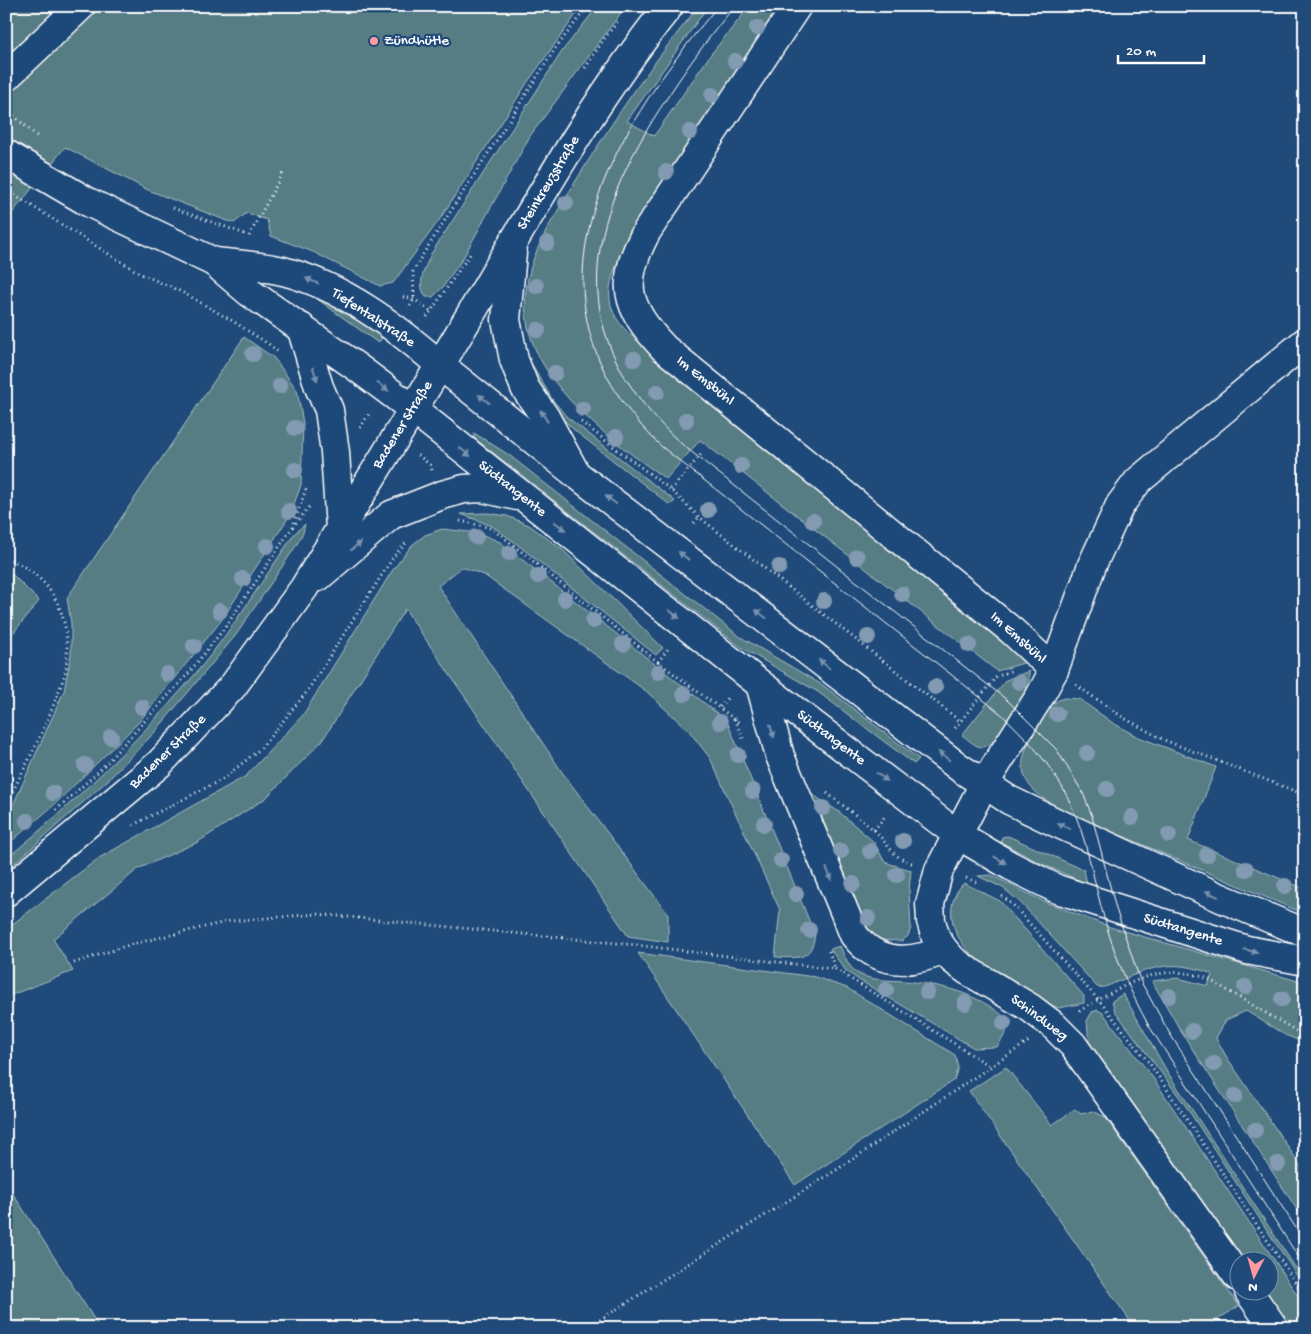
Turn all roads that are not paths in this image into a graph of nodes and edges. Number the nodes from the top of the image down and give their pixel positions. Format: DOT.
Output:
graph roads {
  1 [pos="81,6"];
  2 [pos="669,6"];
  3 [pos="796,6"];
  4 [pos="6,77"];
  5 [pos="6,154"];
  6 [pos="514,242"];
  7 [pos="214,262"];
  8 [pos="301,327"];
  9 [pos="1305,342"];
  10 [pos="440,365"];
  11 [pos="414,410"];
  12 [pos="576,474"];
  13 [pos="521,497"];
  14 [pos="340,529"];
  15 [pos="304,588"];
  16 [pos="1054,670"];
  17 [pos="760,684"];
  18 [pos="984,784"];
  19 [pos="958,835"];
  20 [pos="6,892"];
  21 [pos="1305,933"];
  22 [pos="944,950"];
  23 [pos="1305,961"];
  24 [pos="1228,1263"];
  25 [pos="1256,1302"];
  26 [pos="1274,1328"];
  1 -- 4 [label="main road"];
  2 -- 6 [label="main road, Steinkreuzstraße"];
  3 -- 16 [label="main road, Im Emsbühl"];
  5 -- 7 [label="main road, Tiefentalstraße"];
  6 -- 10 [label="main road, Steinkreuzstraße"];
  12 -- 6 [label="main road, one-way"];
  7 -- 8 [label="main road, Tiefentalstraße"];
  10 -- 7 [label="main road, Tiefentalstraße, one-way"];
  8 -- 11 [label="main road, Tiefentalstraße, one-way"];
  8 -- 14 [label="main road, one-way"];
  9 -- 16 [label="main road, Schindweg"];
  10 -- 11 [label="main road, Badener Straße"];
  12 -- 10 [label="main road, one-way"];
  11 -- 13 [label="main road, Südtangente, one-way"];
  11 -- 14 [label="main road, Badener Straße"];
  18 -- 12 [label="main road, one-way"];
  15 -- 13 [label="main road, Badener Straße, one-way"];
  13 -- 17 [label="main road, Südtangente, one-way"];
  14 -- 15 [label="main road, Badener Straße"];
  15 -- 20 [label="main road, Badener Straße"];
  16 -- 18 [label="main road, Schindweg"];
  17 -- 19 [label="main road, Südtangente, one-way"];
  17 -- 22 [label="main road, one-way"];
  18 -- 19 [label="main road, Schindweg"];
  21 -- 18 [label="main road, one-way"];
  19 -- 22 [label="main road, Schindweg"];
  19 -- 23 [label="main road, Südtangente, one-way"];
  22 -- 24 [label="main road, Schindweg"];
  25 -- 26 [label="main road"];
}
